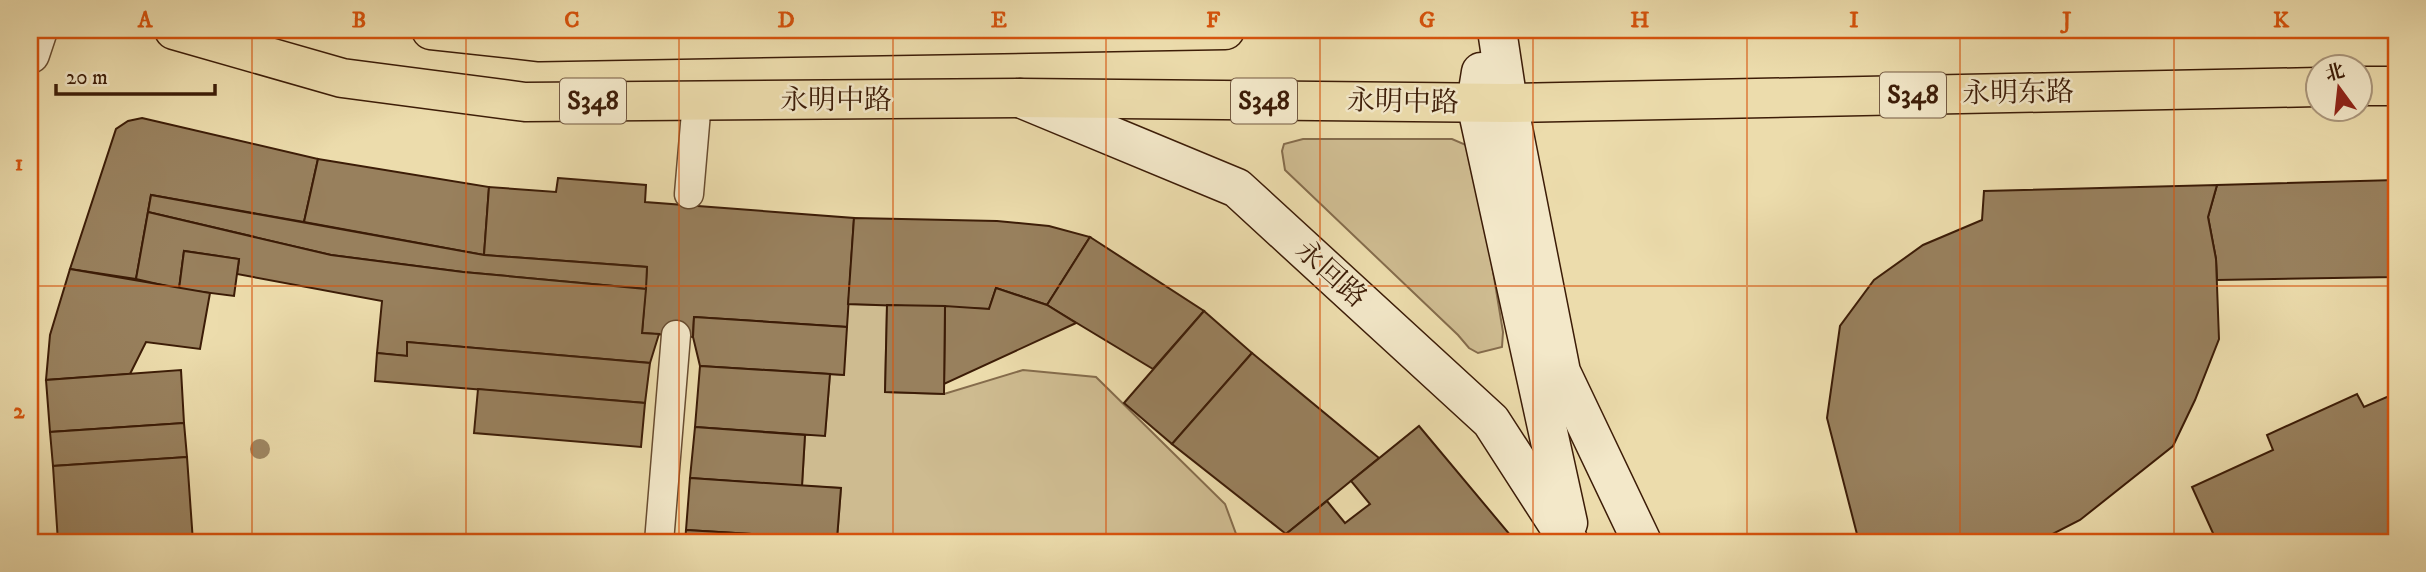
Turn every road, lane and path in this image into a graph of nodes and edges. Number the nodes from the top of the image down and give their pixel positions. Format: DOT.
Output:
graph roads {
  1 [pos="37,30"];
  2 [pos="174,30"];
  3 [pos="443,30"];
  4 [pos="1225,30"];
  5 [pos="1496,30"];
  6 [pos="30,54"];
  7 [pos="2374,86"];
  8 [pos="2396,86"];
  9 [pos="2304,87"];
  10 [pos="1020,98"];
  11 [pos="697,101"];
  12 [pos="1492,103"];
  13 [pos="689,194"];
  14 [pos="676,335"];
  15 [pos="659,542"];
  16 [pos="1571,542"];
  17 [pos="1642,542"];
  1 -- 6 [label="main road"];
  2 -- 11 [label="main road, 永明中路 / S348"];
  3 -- 4 [label="main road, S348"];
  5 -- 12 [label="main road"];
  7 -- 8 [label="main road"];
  9 -- 12 [label="main road, 永明东路 / S348"];
  10 -- 11 [label="main road, 永明中路 / S348"];
  10 -- 12 [label="main road, 永明中路 / S348"];
  10 -- 16 [label="main road, 永回路"];
  11 -- 13 [label="lane"];
  12 -- 16 [label="main road"];
  12 -- 17 [label="main road"];
  14 -- 15 [label="lane"];
}
